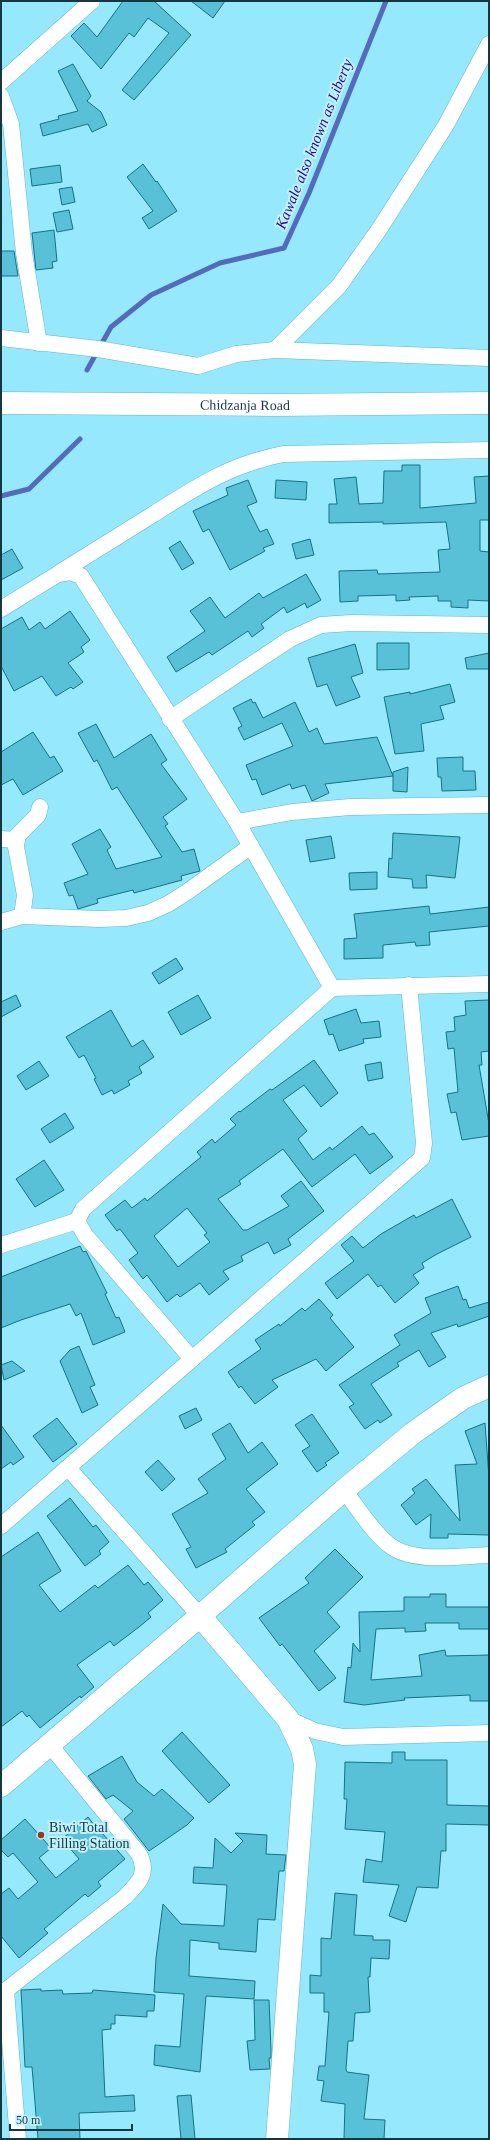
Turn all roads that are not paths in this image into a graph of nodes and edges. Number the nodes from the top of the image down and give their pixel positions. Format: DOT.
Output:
graph roads {
  1 [pos="92,1"];
  2 [pos="489,44"];
  3 [pos="1,82"];
  4 [pos="1,96"];
  5 [pos="1,338"];
  6 [pos="39,343"];
  7 [pos="275,350"];
  8 [pos="489,358"];
  9 [pos="1,403"];
  10 [pos="489,403"];
  11 [pos="489,450"];
  12 [pos="58,574"];
  13 [pos="1,609"];
  14 [pos="489,625"];
  15 [pos="170,719"];
  16 [pos="489,805"];
  17 [pos="40,806"];
  18 [pos="237,822"];
  19 [pos="9,839"];
  20 [pos="251,846"];
  21 [pos="22,916"];
  22 [pos="1,922"];
  23 [pos="489,984"];
  24 [pos="409,985"];
  25 [pos="332,988"];
  26 [pos="77,1221"];
  27 [pos="1,1245"];
  28 [pos="192,1359"];
  29 [pos="489,1386"];
  30 [pos="68,1468"];
  31 [pos="344,1490"];
  32 [pos="1,1526"];
  33 [pos="489,1555"];
  34 [pos="200,1616"];
  35 [pos="288,1719"];
  36 [pos="489,1733"];
  37 [pos="49,1744"];
  38 [pos="1,1786"];
  39 [pos="4,1993"];
  40 [pos="18,2139"];
  41 [pos="277,2139"];
  1 -- 3 [label="street"];
  2 -- 7 [label="street"];
  4 -- 6 [label="street"];
  5 -- 6 [label="street"];
  6 -- 7 [label="street"];
  7 -- 8 [label="street"];
  9 -- 10 [label="street, Chidzanja Road"];
  11 -- 12 [label="street"];
  12 -- 13 [label="street"];
  12 -- 15 [label="street"];
  14 -- 15 [label="street"];
  15 -- 18 [label="street"];
  16 -- 18 [label="street"];
  17 -- 19 [label="street"];
  18 -- 20 [label="street"];
  19 -- 21 [label="street"];
  20 -- 21 [label="street"];
  20 -- 25 [label="street"];
  21 -- 22 [label="street"];
  23 -- 24 [label="street"];
  24 -- 25 [label="street"];
  24 -- 28 [label="street"];
  25 -- 26 [label="street"];
  26 -- 27 [label="street"];
  26 -- 28 [label="street"];
  28 -- 30 [label="street"];
  29 -- 31 [label="street"];
  30 -- 32 [label="street"];
  30 -- 34 [label="street"];
  31 -- 33 [label="street"];
  31 -- 34 [label="street"];
  34 -- 35 [label="street"];
  34 -- 37 [label="street"];
  35 -- 36 [label="street"];
  35 -- 41 [label="street"];
  37 -- 38 [label="street"];
  37 -- 39 [label="street"];
  39 -- 40 [label="street"];
}
